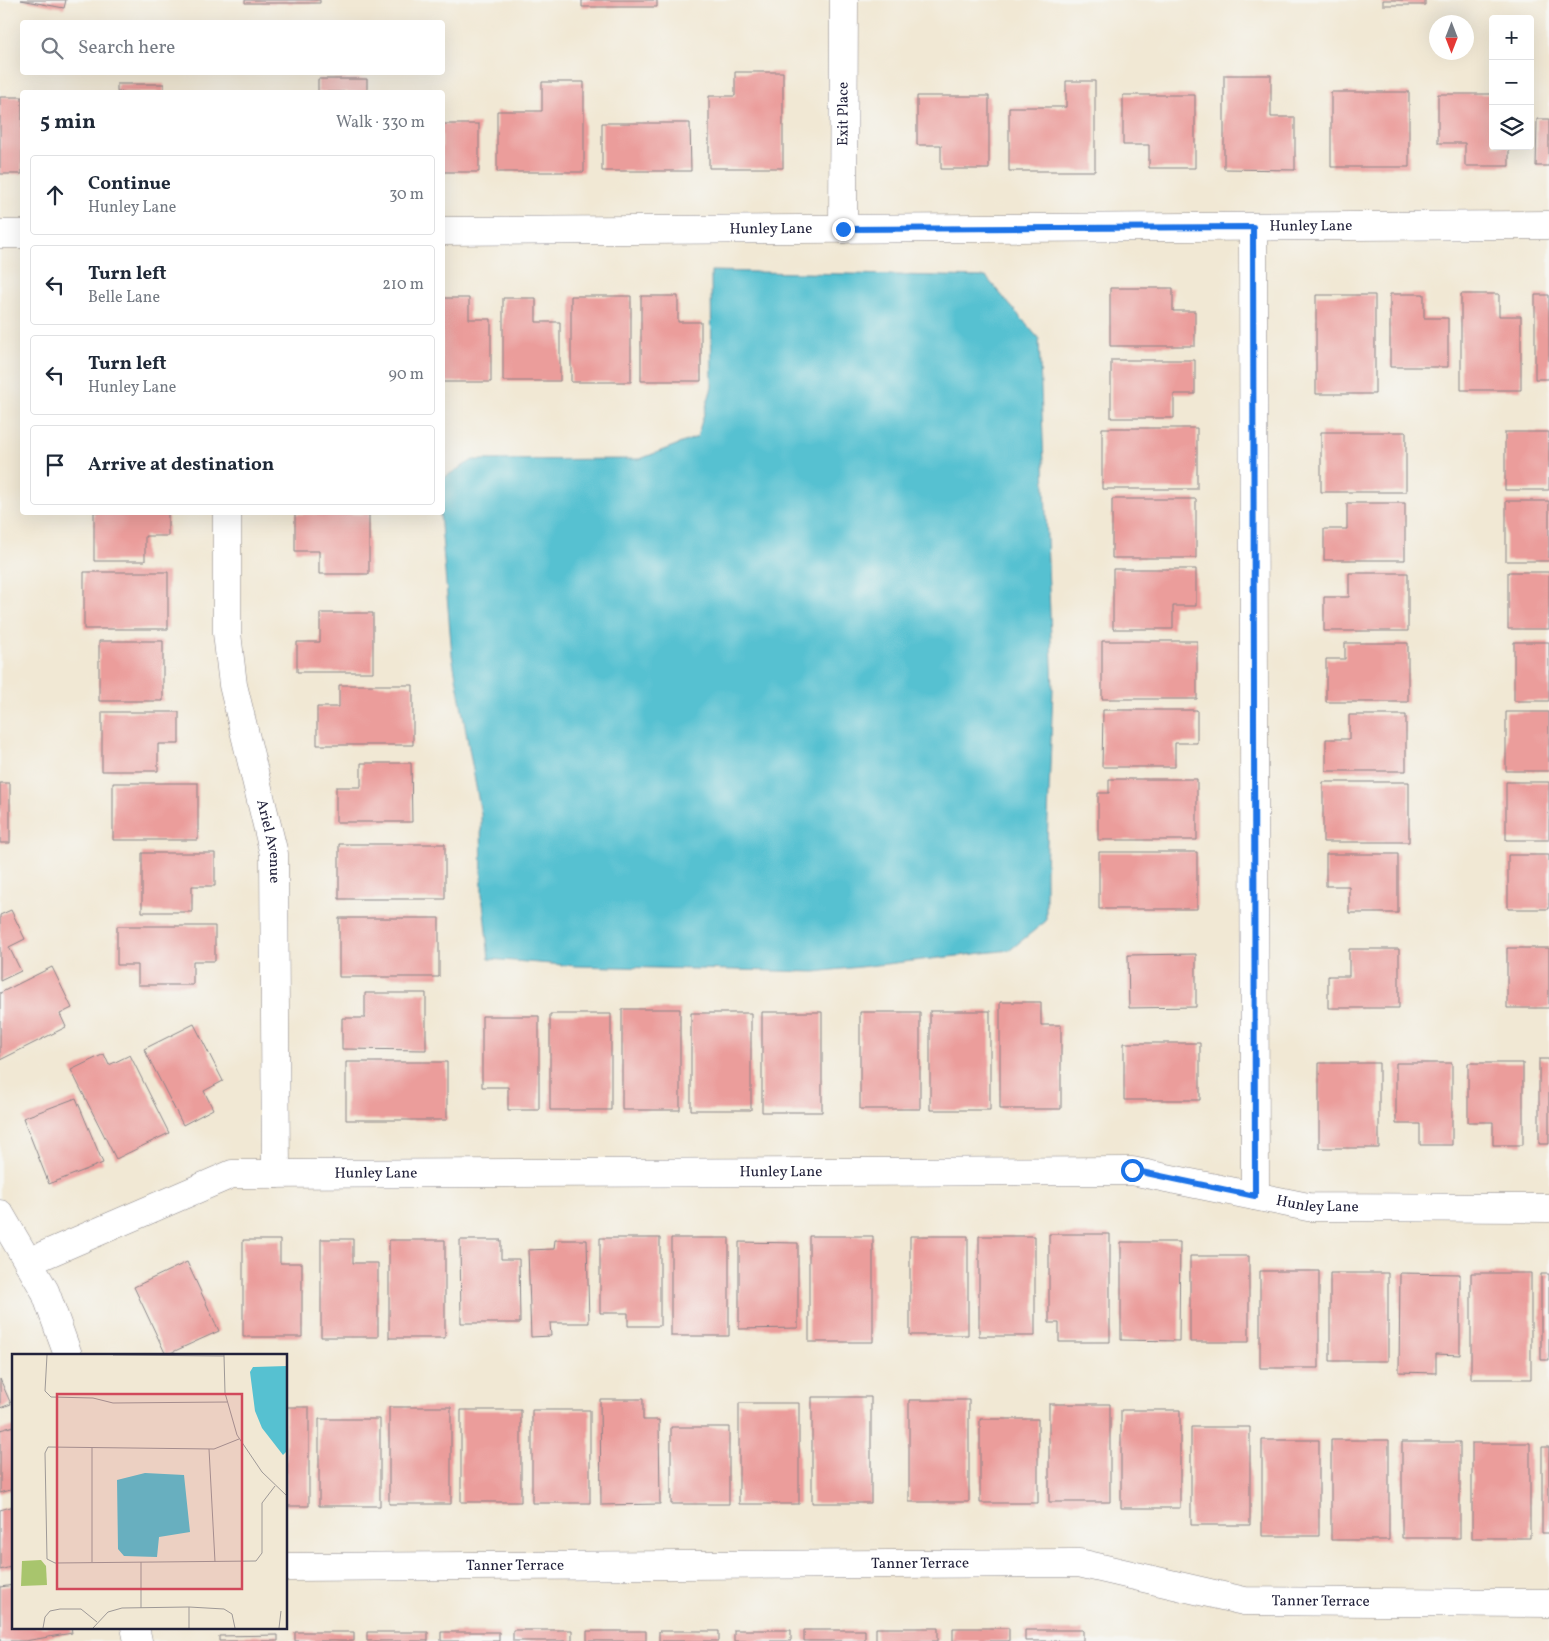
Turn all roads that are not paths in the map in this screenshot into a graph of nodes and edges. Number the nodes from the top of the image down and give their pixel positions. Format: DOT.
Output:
graph roads {
  1 [pos="844,0"];
  2 [pos="1549,225"];
  3 [pos="1253,227"];
  4 [pos="843,229"];
  5 [pos="445,231"];
  6 [pos="0,234"];
  7 [pos="20,234"];
  8 [pos="227,515"];
  9 [pos="276,1174"];
  10 [pos="1255,1196"];
  11 [pos="1549,1208"];
  12 [pos="0,1214"];
  13 [pos="28,1262"];
  14 [pos="68,1354"];
  15 [pos="288,1567"];
  16 [pos="1549,1603"];
  17 [pos="135,1628"];
  18 [pos="138,1641"];
  1 -- 4 [label="street, Exit Place"];
  2 -- 3 [label="street, Hunley Lane"];
  3 -- 4 [label="street, Hunley Lane"];
  3 -- 10 [label="street"];
  4 -- 5 [label="street, Hunley Lane"];
  6 -- 7 [label="street"];
  8 -- 9 [label="street, Ariel Avenue"];
  9 -- 10 [label="street, Hunley Lane"];
  9 -- 13 [label="street, Hunley Lane"];
  10 -- 11 [label="street, Hunley Lane"];
  12 -- 13 [label="street"];
  13 -- 14 [label="street"];
  15 -- 16 [label="street, Tanner Terrace"];
  17 -- 18 [label="street"];
}
